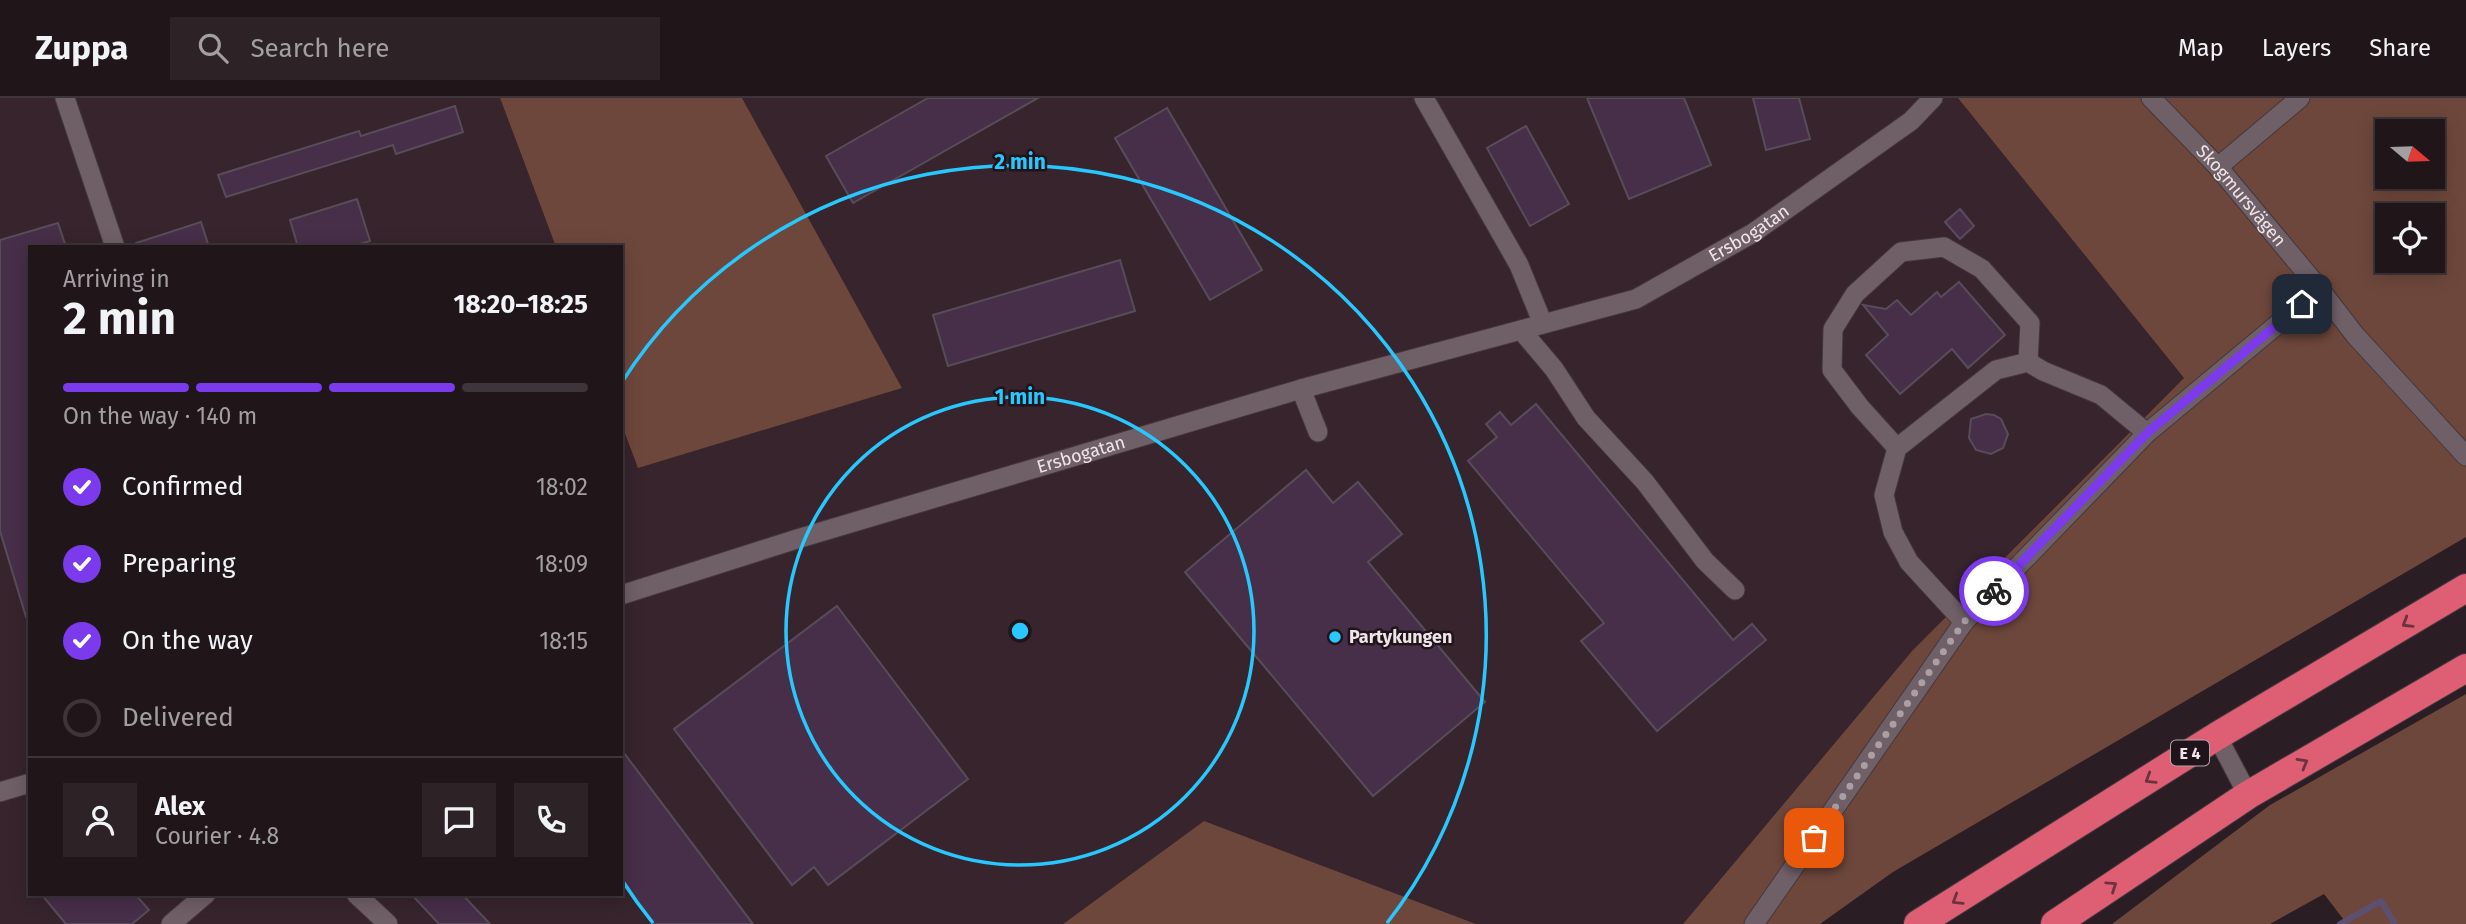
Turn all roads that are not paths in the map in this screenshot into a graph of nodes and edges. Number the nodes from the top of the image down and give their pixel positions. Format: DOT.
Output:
graph roads {
  1 [pos="65,98"];
  2 [pos="1424,98"];
  3 [pos="1933,98"];
  4 [pos="2151,98"];
  5 [pos="2300,98"];
  6 [pos="2218,167"];
  7 [pos="113,245"];
  8 [pos="2318,287"];
  9 [pos="1543,324"];
  10 [pos="1521,330"];
  11 [pos="2028,362"];
  12 [pos="1301,390"];
  13 [pos="1318,432"];
  14 [pos="2147,433"];
  15 [pos="1898,448"];
  16 [pos="2466,456"];
  17 [pos="2466,588"];
  18 [pos="1735,590"];
  19 [pos="623,594"];
  20 [pos="1964,622"];
  21 [pos="2466,668"];
  22 [pos="2217,736"];
  23 [pos="28,784"];
  24 [pos="0,792"];
  25 [pos="2248,795"];
  26 [pos="204,896"];
  27 [pos="357,896"];
  28 [pos="172,924"];
  29 [pos="388,924"];
  30 [pos="1754,924"];
  31 [pos="1918,924"];
  32 [pos="2056,924"];
  1 -- 7 [label="street"];
  2 -- 9 [label="street"];
  3 -- 9 [label="street, Ersbogatan"];
  4 -- 6 [label="street, Skogmursvägen"];
  5 -- 6 [label="street"];
  6 -- 8 [label="street, Skogmursvägen"];
  8 -- 14 [label="street"];
  8 -- 16 [label="street, Skogmursvägen"];
  9 -- 10 [label="street, Ersbogatan"];
  10 -- 12 [label="street, Ersbogatan"];
  10 -- 18 [label="street"];
  11 -- 14 [label="street"];
  11 -- 15 [label="street"];
  11 -- 15 [label="street"];
  12 -- 13 [label="street"];
  12 -- 19 [label="street, Ersbogatan"];
  14 -- 20 [label="street"];
  15 -- 20 [label="street"];
  17 -- 22 [label="highway, E 4, one-way"];
  20 -- 30 [label="street"];
  25 -- 21 [label="highway, one-way"];
  22 -- 25 [label="street"];
  22 -- 31 [label="highway, E 4, one-way"];
  23 -- 24 [label="street"];
  32 -- 25 [label="highway, one-way"];
  26 -- 28 [label="street"];
  27 -- 29 [label="street"];
}
